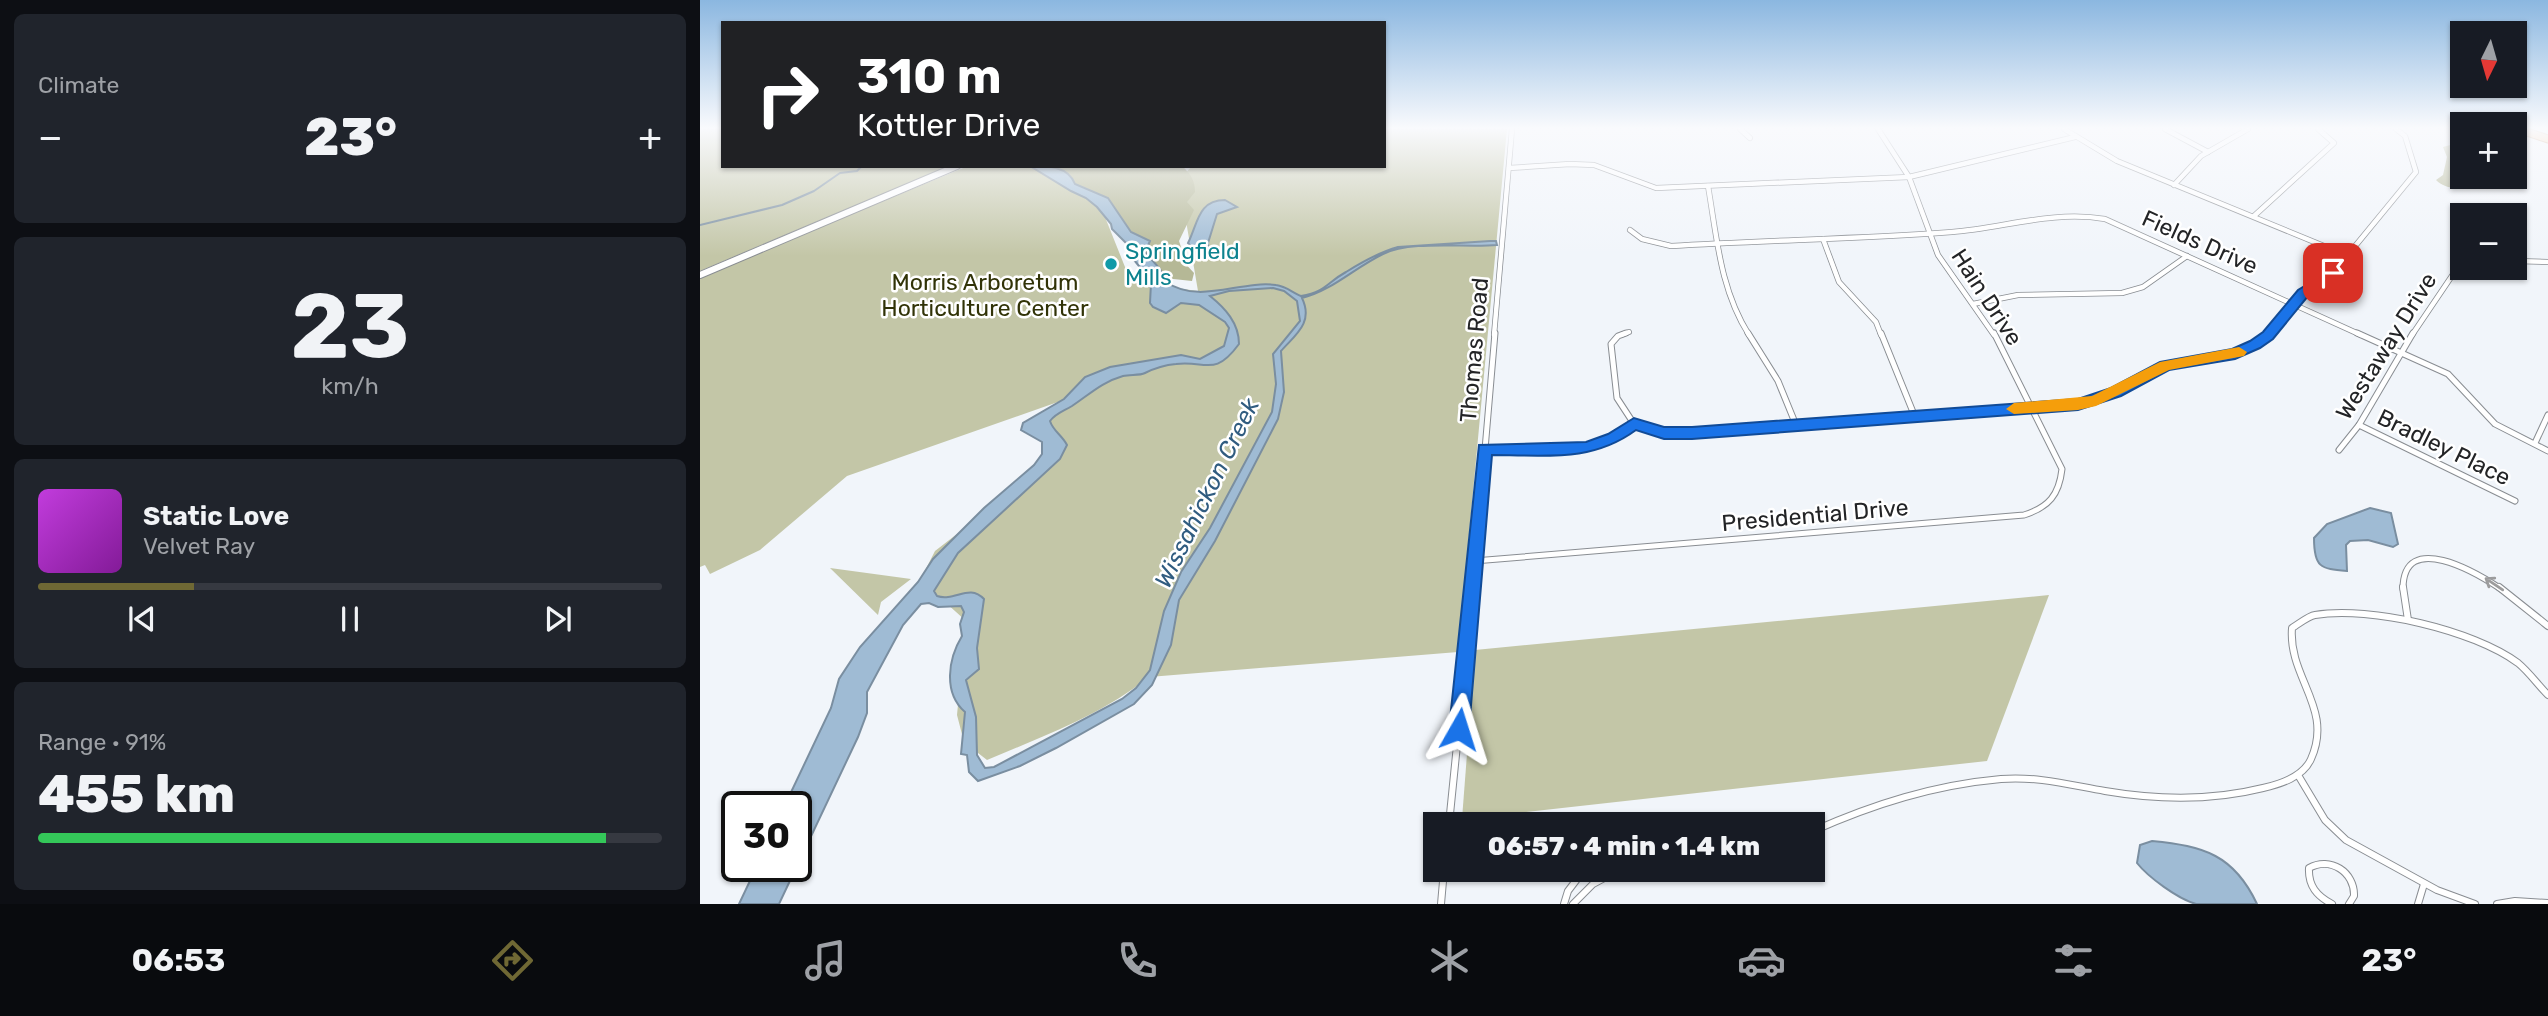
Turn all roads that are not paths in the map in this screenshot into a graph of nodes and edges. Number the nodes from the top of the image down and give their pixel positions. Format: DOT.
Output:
graph roads {
  1 [pos="945,171"];
  2 [pos="1509,171"];
  3 [pos="1611,171"];
  4 [pos="1905,171"];
  5 [pos="1933,171"];
  6 [pos="2141,171"];
  7 [pos="2188,171"];
  8 [pos="2303,171"];
  9 [pos="2416,171"];
  10 [pos="1909,177"];
  11 [pos="2174,185"];
  12 [pos="1708,186"];
  13 [pos="2254,216"];
  14 [pos="1630,230"];
  15 [pos="1929,234"];
  16 [pos="1823,239"];
  17 [pos="1717,244"];
  18 [pos="2346,255"];
  19 [pos="2187,256"];
  20 [pos="2527,261"];
  21 [pos="2548,262"];
  22 [pos="700,275"];
  23 [pos="2450,279"];
  24 [pos="1973,303"];
  25 [pos="2294,303"];
  26 [pos="1629,332"];
  27 [pos="2399,354"];
  28 [pos="2031,407"];
  29 [pos="2548,415"];
  30 [pos="1914,417"];
  31 [pos="1634,424"];
  32 [pos="1796,425"];
  33 [pos="2359,425"];
  34 [pos="2535,443"];
  35 [pos="1485,450"];
  36 [pos="2339,450"];
  37 [pos="2548,451"];
  38 [pos="2515,501"];
  39 [pos="1474,561"];
  40 [pos="2408,620"];
  41 [pos="2548,626"];
  42 [pos="2548,695"];
  43 [pos="2298,775"];
  44 [pos="1450,812"];
  45 [pos="1825,826"];
  46 [pos="1443,882"];
  47 [pos="1575,882"];
  48 [pos="1597,882"];
  49 [pos="2424,884"];
  50 [pos="2548,903"];
  51 [pos="1441,904"];
  52 [pos="1564,904"];
  53 [pos="1573,904"];
  54 [pos="2332,904"];
  55 [pos="2349,904"];
  56 [pos="2418,904"];
  57 [pos="2475,904"];
  58 [pos="2497,904"];
  1 -- 22 [label="street"];
  2 -- 35 [label="street, Thomas Road"];
  3 -- 12 [label="street"];
  4 -- 10 [label="street, Hain Drive"];
  5 -- 10 [label="street"];
  6 -- 11 [label="street"];
  7 -- 11 [label="street"];
  8 -- 13 [label="street"];
  9 -- 18 [label="street"];
  10 -- 12 [label="street"];
  10 -- 15 [label="street, Hain Drive"];
  11 -- 13 [label="street"];
  12 -- 17 [label="street"];
  13 -- 18 [label="street"];
  14 -- 17 [label="street, Fields Drive"];
  15 -- 16 [label="street, Fields Drive"];
  15 -- 19 [label="street, Fields Drive"];
  15 -- 24 [label="street, Hain Drive"];
  16 -- 17 [label="street, Fields Drive"];
  16 -- 30 [label="street"];
  17 -- 32 [label="street"];
  18 -- 25 [label="street"];
  19 -- 24 [label="street"];
  19 -- 25 [label="street, Fields Drive"];
  20 -- 21 [label="street"];
  23 -- 27 [label="street, Westaway Drive"];
  24 -- 28 [label="street, Hain Drive"];
  25 -- 27 [label="street, Fields Drive"];
  25 -- 28 [label="street"];
  26 -- 31 [label="street"];
  27 -- 33 [label="street, Westaway Drive"];
  27 -- 34 [label="street, Fields Drive"];
  28 -- 30 [label="street"];
  28 -- 39 [label="street, Presidential Drive"];
  29 -- 34 [label="street"];
  30 -- 32 [label="street"];
  31 -- 32 [label="street"];
  31 -- 35 [label="street"];
  33 -- 36 [label="street, Westaway Drive"];
  33 -- 38 [label="street, Bradley Place"];
  34 -- 37 [label="street, Fields Drive"];
  35 -- 39 [label="street, Thomas Road"];
  39 -- 44 [label="street, Thomas Road"];
  41 -- 40 [label="street, one-way"];
  40 -- 42 [label="street"];
  40 -- 43 [label="street"];
  43 -- 45 [label="street"];
  43 -- 49 [label="street"];
  46 -- 51 [label="street"];
  47 -- 52 [label="street"];
  48 -- 53 [label="street"];
  49 -- 56 [label="street"];
  49 -- 57 [label="street"];
  50 -- 58 [label="street"];
  54 -- 55 [label="street"];
}
